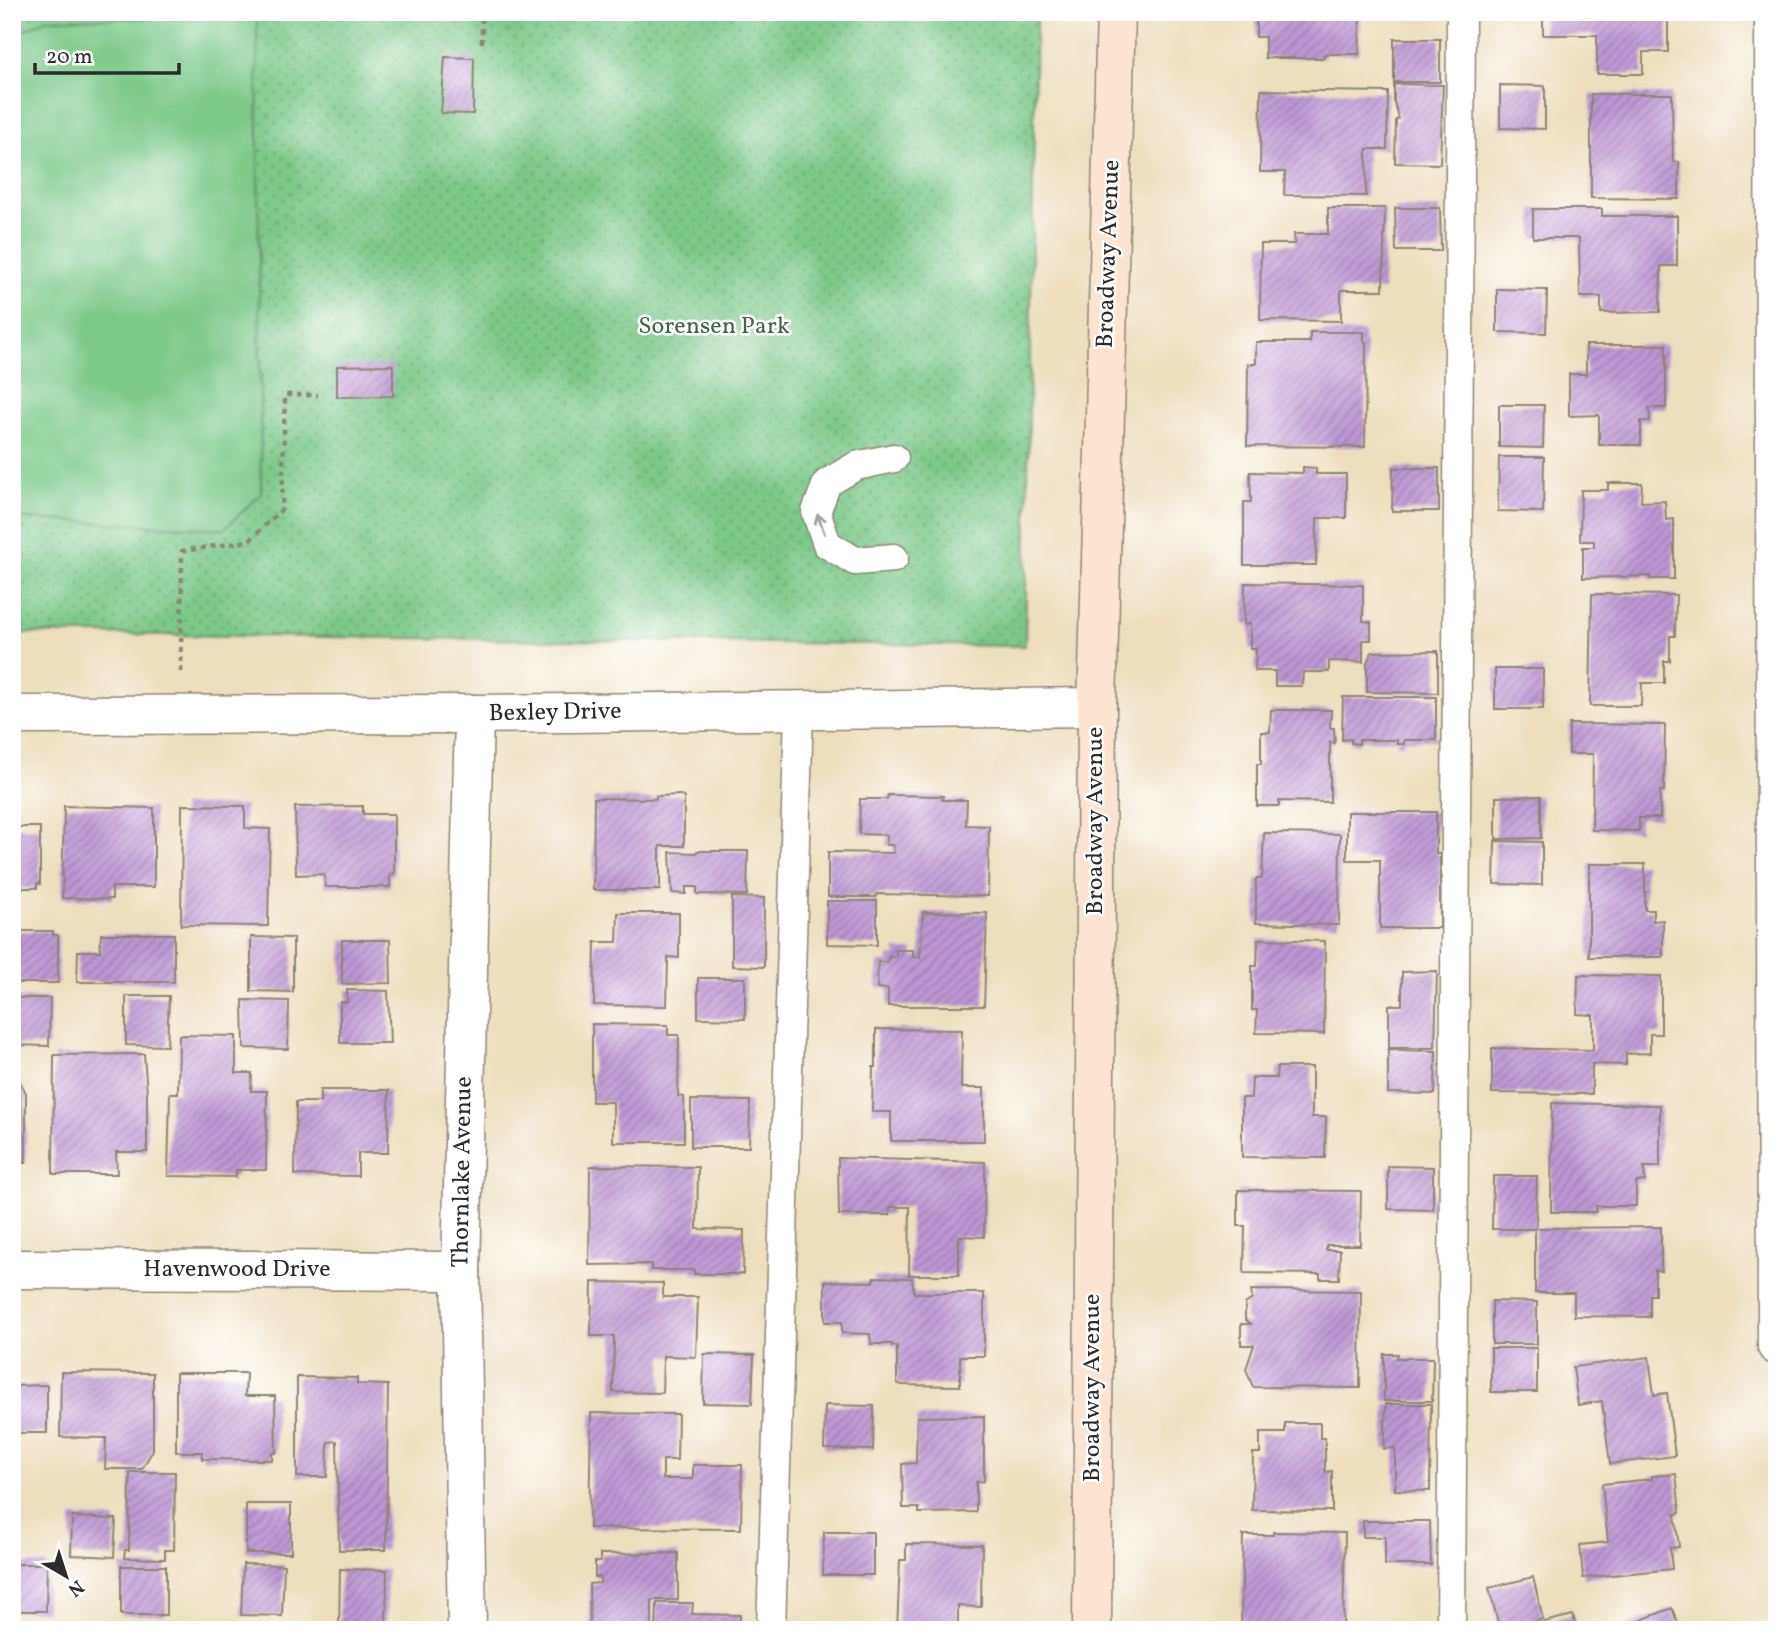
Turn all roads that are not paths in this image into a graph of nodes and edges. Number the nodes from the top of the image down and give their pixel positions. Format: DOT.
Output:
graph roads {
  1 [pos="1116,12"];
  2 [pos="1461,12"];
  3 [pos="1774,12"];
  4 [pos="894,458"];
  5 [pos="894,558"];
  6 [pos="1097,707"];
  7 [pos="799,710"];
  8 [pos="12,715"];
  9 [pos="474,715"];
  10 [pos="12,1269"];
  11 [pos="461,1271"];
  12 [pos="1777,1346"];
  13 [pos="467,1630"];
  14 [pos="771,1630"];
  15 [pos="1092,1630"];
  16 [pos="1451,1630"];
  1 -- 6 [label="street, Broadway Avenue"];
  2 -- 16 [label="lane"];
  3 -- 12 [label="street"];
  5 -- 4 [label="lane, one-way"];
  6 -- 7 [label="street, Bexley Drive"];
  6 -- 15 [label="street, Broadway Avenue"];
  7 -- 9 [label="street, Bexley Drive"];
  7 -- 14 [label="lane"];
  8 -- 9 [label="street, Bexley Drive"];
  9 -- 11 [label="street, Thornlake Avenue"];
  10 -- 11 [label="street, Havenwood Drive"];
  11 -- 13 [label="street, Thornlake Avenue"];
}
